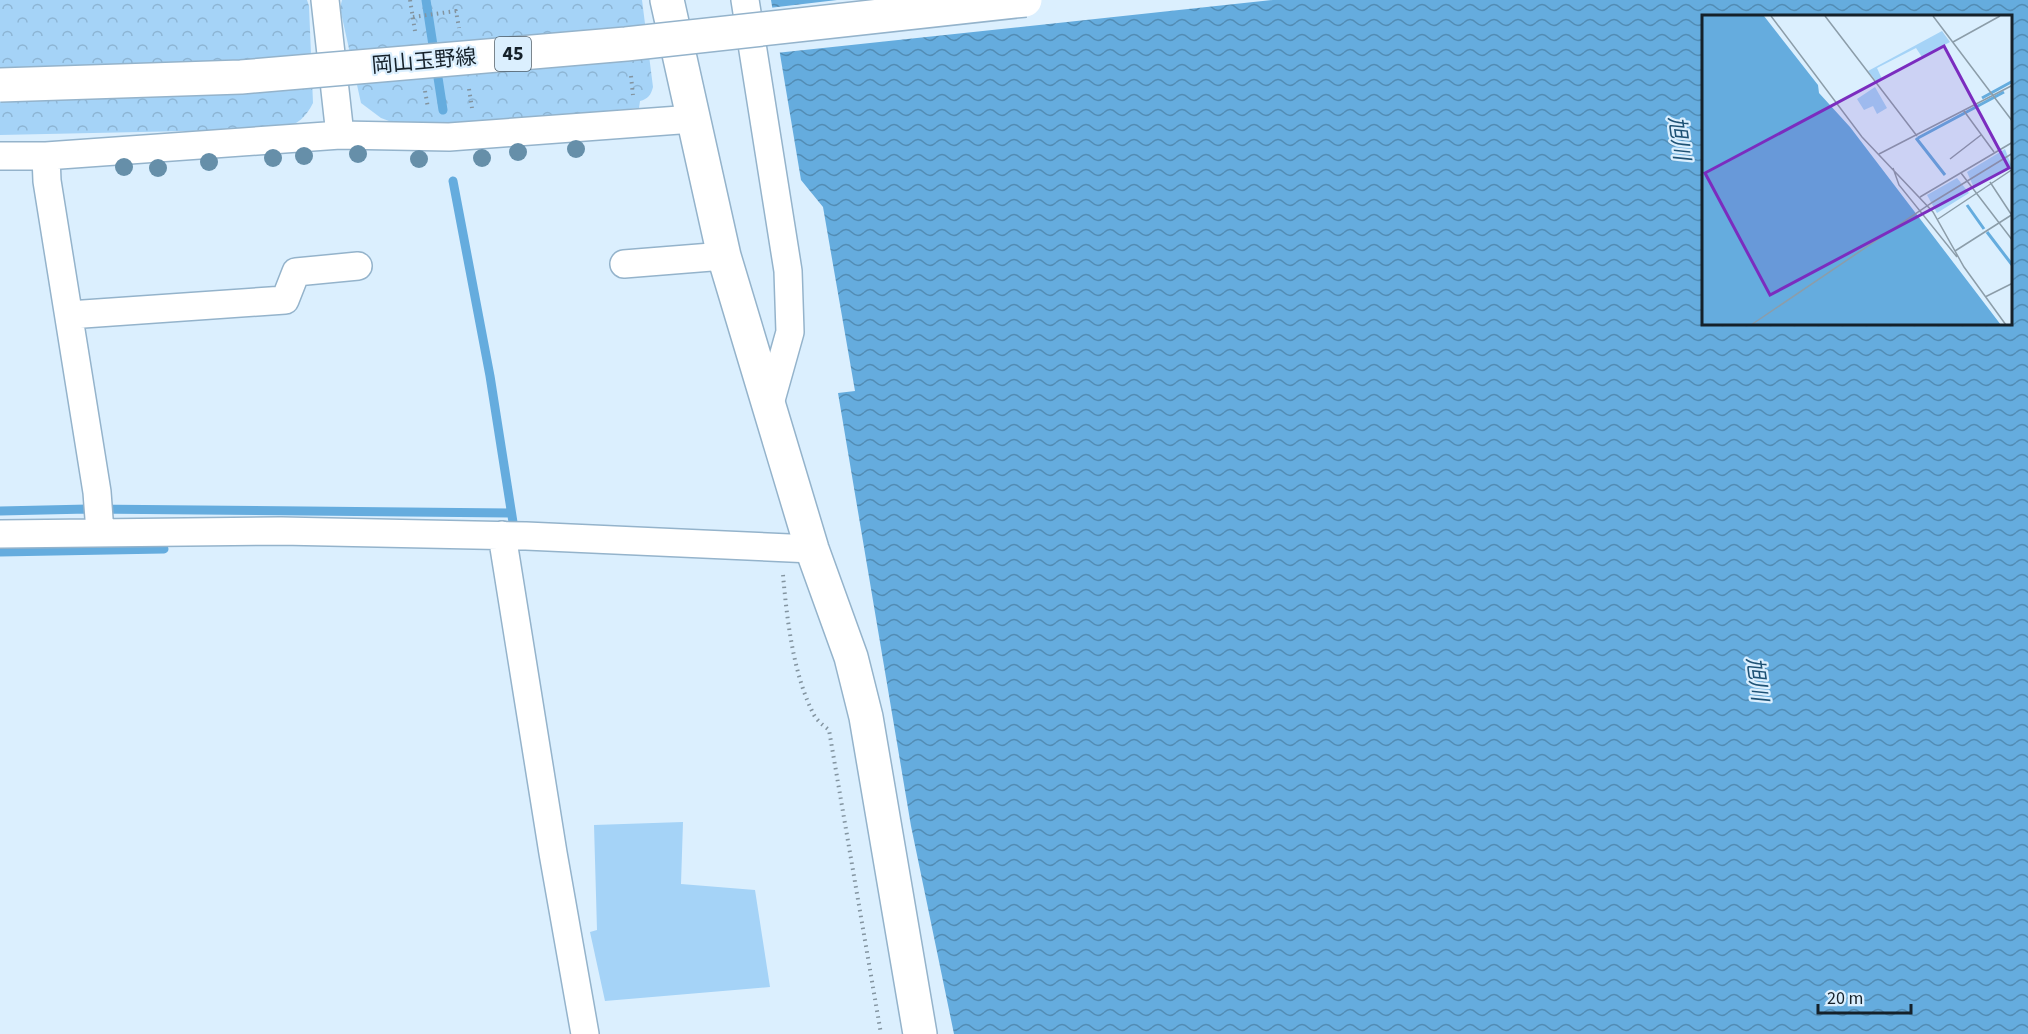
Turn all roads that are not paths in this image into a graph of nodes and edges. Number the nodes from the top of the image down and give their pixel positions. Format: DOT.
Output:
graph roads {
  1 [pos="325,0"];
  2 [pos="667,0"];
  3 [pos="745,0"];
  4 [pos="1025,0"];
  5 [pos="0,85"];
  6 [pos="693,119"];
  7 [pos="340,135"];
  8 [pos="0,156"];
  9 [pos="46,156"];
  10 [pos="724,256"];
  11 [pos="624,264"];
  12 [pos="358,266"];
  13 [pos="69,315"];
  14 [pos="769,406"];
  15 [pos="99,517"];
  16 [pos="0,534"];
  17 [pos="512,536"];
  18 [pos="812,549"];
  19 [pos="585,1034"];
  20 [pos="920,1034"];
  1 -- 7 [label="street"];
  2 -- 6 [label="street"];
  3 -- 14 [label="street"];
  4 -- 5 [label="street, 岡山玉野線 / 45, bridge"];
  6 -- 7 [label="street"];
  6 -- 10 [label="street"];
  7 -- 9 [label="street"];
  8 -- 9 [label="street"];
  9 -- 13 [label="street"];
  10 -- 11 [label="street"];
  10 -- 14 [label="street"];
  12 -- 13 [label="street"];
  13 -- 15 [label="street"];
  14 -- 18 [label="street"];
  15 -- 16 [label="street"];
  15 -- 17 [label="street"];
  17 -- 18 [label="street"];
  17 -- 19 [label="street"];
  18 -- 20 [label="street"];
}
